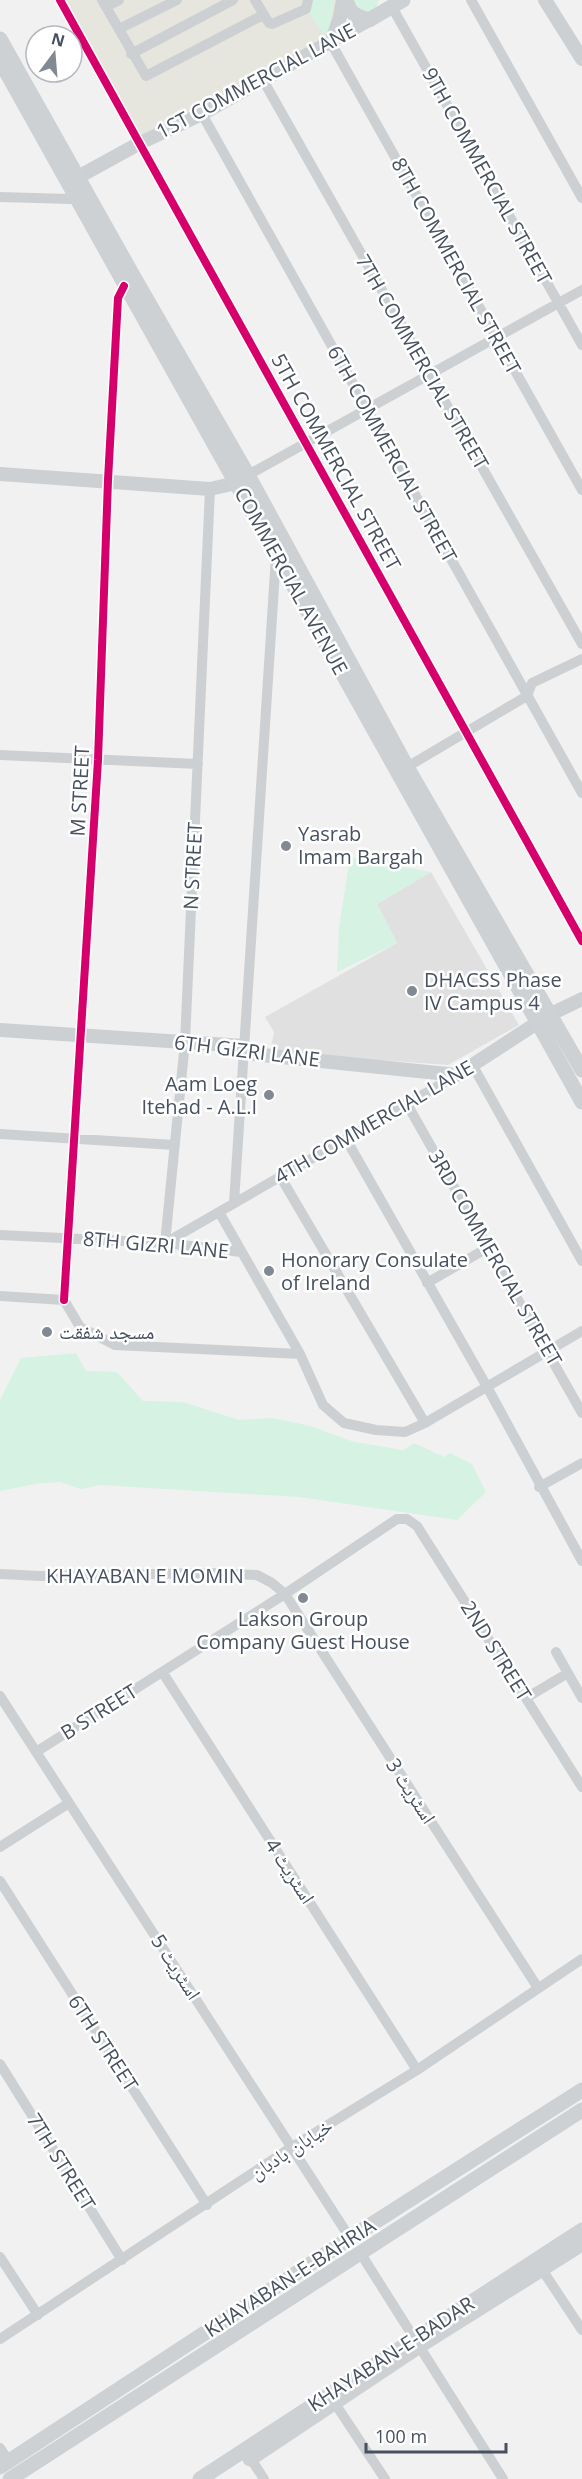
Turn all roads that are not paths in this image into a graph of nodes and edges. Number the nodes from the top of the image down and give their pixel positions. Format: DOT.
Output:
graph roads {
  1 [pos="60,0"];
  2 [pos="119,0"];
  3 [pos="177,0"];
  4 [pos="233,0"];
  5 [pos="255,0"];
  6 [pos="308,0"];
  7 [pos="344,0"];
  8 [pos="471,0"];
  9 [pos="545,0"];
  10 [pos="394,2"];
  11 [pos="104,4"];
  12 [pos="263,15"];
  13 [pos="369,20"];
  14 [pos="119,29"];
  15 [pos="0,39"];
  16 [pos="331,43"];
  17 [pos="131,54"];
  18 [pos="582,59"];
  19 [pos="0,61"];
  20 [pos="263,80"];
  21 [pos="202,114"];
  22 [pos="140,143"];
  23 [pos="74,180"];
  24 [pos="81,194"];
  25 [pos="0,198"];
  26 [pos="582,198"];
  27 [pos="124,286"];
  28 [pos="582,290"];
  29 [pos="558,303"];
  30 [pos="496,337"];
  31 [pos="582,345"];
  32 [pos="428,375"];
  33 [pos="367,409"];
  34 [pos="306,443"];
  35 [pos="0,474"];
  36 [pos="242,479"];
  37 [pos="108,480"];
  38 [pos="210,489"];
  39 [pos="582,490"];
  40 [pos="279,534"];
  41 [pos="276,554"];
  42 [pos="582,644"];
  43 [pos="582,659"];
  44 [pos="527,696"];
  45 [pos="466,732"];
  46 [pos="0,756"];
  47 [pos="98,759"];
  48 [pos="198,764"];
  49 [pos="407,767"];
  50 [pos="582,793"];
  51 [pos="582,940"];
  52 [pos="582,999"];
  53 [pos="545,1019"];
  54 [pos="0,1030"];
  55 [pos="82,1034"];
  56 [pos="185,1042"];
  57 [pos="244,1046"];
  58 [pos="472,1066"];
  59 [pos="582,1070"];
  60 [pos="457,1076"];
  61 [pos="582,1102"];
  62 [pos="407,1104"];
  63 [pos="0,1134"];
  64 [pos="76,1139"];
  65 [pos="346,1139"];
  66 [pos="174,1145"];
  67 [pos="280,1176"];
  68 [pos="234,1203"];
  69 [pos="219,1212"];
  70 [pos="0,1235"];
  71 [pos="67,1238"];
  72 [pos="165,1242"];
  73 [pos="489,1247"];
  74 [pos="241,1252"];
  75 [pos="582,1260"];
  76 [pos="427,1283"];
  77 [pos="0,1296"];
  78 [pos="64,1300"];
  79 [pos="582,1331"];
  80 [pos="547,1349"];
  81 [pos="300,1354"];
  82 [pos="486,1385"];
  83 [pos="582,1413"];
  84 [pos="425,1423"];
  85 [pos="582,1463"];
  86 [pos="539,1487"];
  87 [pos="582,1561"];
  88 [pos="0,1574"];
  89 [pos="285,1594"];
  90 [pos="556,1652"];
  91 [pos="568,1672"];
  92 [pos="163,1673"];
  93 [pos="0,1696"];
  94 [pos="526,1698"];
  95 [pos="582,1698"];
  96 [pos="3,1708"];
  97 [pos="36,1752"];
  98 [pos="582,1787"];
  99 [pos="69,1803"];
  100 [pos="0,1847"];
  101 [pos="0,1881"];
  102 [pos="582,1959"];
  103 [pos="538,1988"];
  104 [pos="0,2064"];
  105 [pos="417,2070"];
  106 [pos="582,2090"];
  107 [pos="582,2110"];
  108 [pos="292,2147"];
  109 [pos="207,2205"];
  110 [pos="582,2230"];
  111 [pos="350,2238"];
  112 [pos="582,2244"];
  113 [pos="361,2254"];
  114 [pos="0,2257"];
  115 [pos="122,2260"];
  116 [pos="539,2264"];
  117 [pos="234,2314"];
  118 [pos="38,2315"];
  119 [pos="244,2329"];
  120 [pos="582,2330"];
  121 [pos="0,2339"];
  122 [pos="416,2343"];
  123 [pos="331,2399"];
  124 [pos="0,2448"];
  125 [pos="248,2455"];
  126 [pos="4,2464"];
  127 [pos="10,2479"];
  128 [pos="201,2479"];
  129 [pos="220,2479"];
  130 [pos="264,2479"];
  131 [pos="385,2479"];
  132 [pos="503,2479"];
  1 -- 22 [label="street, 5TH COMMERCIAL STREET"];
  2 -- 11 [label="street"];
  3 -- 14 [label="street"];
  4 -- 17 [label="street"];
  5 -- 12 [label="street"];
  6 -- 12 [label="street"];
  7 -- 13 [label="main road"];
  7 -- 16 [label="street"];
  8 -- 26 [label="street"];
  9 -- 18 [label="street"];
  10 -- 13 [label="main road"];
  10 -- 29 [label="street, 9TH COMMERCIAL STREET"];
  11 -- 14 [label="street"];
  12 -- 17 [label="street"];
  13 -- 16 [label="street, 1ST COMMERCIAL LANE"];
  14 -- 17 [label="street"];
  15 -- 23 [label="main road, COMMERCIAL AVENUE"];
  16 -- 20 [label="street, 1ST COMMERCIAL LANE"];
  16 -- 30 [label="street, 8TH COMMERCIAL STREET"];
  19 -- 23 [label="main road, COMMERCIAL AVENUE"];
  20 -- 21 [label="street, 1ST COMMERCIAL LANE"];
  20 -- 32 [label="street, 7TH COMMERCIAL STREET"];
  21 -- 22 [label="street, 1ST COMMERCIAL LANE"];
  21 -- 33 [label="street, 6TH COMMERCIAL STREET"];
  22 -- 23 [label="street, 1ST COMMERCIAL LANE"];
  22 -- 34 [label="street, 5TH COMMERCIAL STREET"];
  23 -- 24 [label="main road, COMMERCIAL AVENUE"];
  24 -- 25 [label="street"];
  24 -- 27 [label="main road, COMMERCIAL AVENUE"];
  24 -- 36 [label="main road, COMMERCIAL AVENUE"];
  27 -- 36 [label="main road, COMMERCIAL AVENUE"];
  27 -- 37 [label="street, M STREET"];
  28 -- 29 [label="street"];
  29 -- 30 [label="street"];
  29 -- 31 [label="street, 9TH COMMERCIAL STREET"];
  30 -- 32 [label="street"];
  30 -- 39 [label="street, 8TH COMMERCIAL STREET"];
  32 -- 33 [label="street"];
  32 -- 42 [label="street, 7TH COMMERCIAL STREET"];
  33 -- 34 [label="street"];
  33 -- 44 [label="street, 6TH COMMERCIAL STREET"];
  34 -- 36 [label="street"];
  34 -- 45 [label="street, 5TH COMMERCIAL STREET"];
  35 -- 37 [label="street"];
  36 -- 38 [label="street"];
  36 -- 40 [label="main road, COMMERCIAL AVENUE"];
  36 -- 41 [label="main road, COMMERCIAL AVENUE"];
  37 -- 38 [label="street"];
  37 -- 47 [label="street, M STREET"];
  38 -- 48 [label="street, N STREET"];
  40 -- 41 [label="street"];
  40 -- 49 [label="main road, COMMERCIAL AVENUE"];
  41 -- 53 [label="main road, COMMERCIAL AVENUE"];
  41 -- 57 [label="street"];
  43 -- 44 [label="street"];
  44 -- 45 [label="street"];
  44 -- 50 [label="street, 6TH COMMERCIAL STREET"];
  45 -- 49 [label="street"];
  45 -- 51 [label="street, 5TH COMMERCIAL STREET"];
  46 -- 47 [label="street"];
  47 -- 48 [label="street"];
  47 -- 55 [label="street, M STREET"];
  48 -- 56 [label="street, N STREET"];
  49 -- 53 [label="main road, COMMERCIAL AVENUE"];
  52 -- 53 [label="street, 4TH COMMERCIAL LANE"];
  53 -- 58 [label="street, 4TH COMMERCIAL LANE"];
  53 -- 59 [label="main road, COMMERCIAL AVENUE"];
  53 -- 61 [label="main road, COMMERCIAL AVENUE"];
  54 -- 55 [label="street, 6TH GIZRI LANE"];
  55 -- 56 [label="street, 6TH GIZRI LANE"];
  55 -- 64 [label="street, M STREET"];
  56 -- 57 [label="street, 6TH GIZRI LANE"];
  56 -- 66 [label="street, N STREET"];
  57 -- 60 [label="street, 6TH GIZRI LANE"];
  57 -- 68 [label="street"];
  58 -- 60 [label="street, 4TH COMMERCIAL LANE"];
  58 -- 75 [label="street"];
  60 -- 62 [label="street, 4TH COMMERCIAL LANE"];
  62 -- 65 [label="street, 4TH COMMERCIAL LANE"];
  62 -- 73 [label="street, 3RD COMMERCIAL STREET"];
  63 -- 64 [label="street"];
  64 -- 66 [label="street"];
  64 -- 71 [label="street, M STREET"];
  65 -- 67 [label="street, 4TH COMMERCIAL LANE"];
  65 -- 76 [label="street"];
  66 -- 72 [label="street, N STREET"];
  67 -- 68 [label="street, 4TH COMMERCIAL LANE"];
  67 -- 84 [label="street"];
  68 -- 69 [label="street, 4TH COMMERCIAL LANE"];
  69 -- 72 [label="street, 4TH COMMERCIAL LANE"];
  69 -- 74 [label="street"];
  70 -- 71 [label="street, 8TH GIZRI LANE"];
  71 -- 72 [label="street, 8TH GIZRI LANE"];
  71 -- 78 [label="street, M STREET"];
  72 -- 74 [label="street, 8TH GIZRI LANE"];
  73 -- 76 [label="street"];
  73 -- 80 [label="street, 3RD COMMERCIAL STREET"];
  74 -- 81 [label="street"];
  76 -- 82 [label="street"];
  77 -- 78 [label="street"];
  78 -- 81 [label="street"];
  79 -- 80 [label="street"];
  80 -- 82 [label="street"];
  80 -- 83 [label="street, 3RD COMMERCIAL STREET"];
  81 -- 84 [label="street"];
  82 -- 84 [label="street"];
  82 -- 86 [label="street"];
  85 -- 86 [label="street"];
  86 -- 87 [label="street"];
  88 -- 89 [label="street, KHAYABAN E MOMIN"];
  89 -- 92 [label="street, B STREET"];
  89 -- 94 [label="street, 2ND STREET"];
  89 -- 103 [label="street, اسٹریٹ 3"];
  90 -- 91 [label="street"];
  91 -- 94 [label="street"];
  91 -- 95 [label="street"];
  92 -- 97 [label="street, B STREET"];
  92 -- 105 [label="street, اسٹریٹ 4"];
  93 -- 96 [label="street, اسٹریٹ 5"];
  94 -- 98 [label="street, 2ND STREET"];
  96 -- 97 [label="street, اسٹریٹ 5"];
  97 -- 99 [label="street, اسٹریٹ 5"];
  99 -- 100 [label="street"];
  99 -- 108 [label="street, اسٹریٹ 5"];
  101 -- 109 [label="street, 6TH STREET"];
  102 -- 103 [label="street, خیابان بادبان"];
  103 -- 105 [label="street, خیابان بادبان"];
  104 -- 115 [label="street, 7TH STREET"];
  105 -- 108 [label="street, خیابان بادبان"];
  106 -- 111 [label="main road, KHAYABAN-E-BAHRIA"];
  107 -- 113 [label="main road, KHAYABAN-E-BAHRIA"];
  108 -- 109 [label="street, خیابان بادبان"];
  108 -- 111 [label="street, اسٹریٹ 5"];
  109 -- 115 [label="street, خیابان بادبان"];
  110 -- 116 [label="main road, KHAYABAN-E-BADAR"];
  111 -- 117 [label="main road, KHAYABAN-E-BAHRIA"];
  112 -- 116 [label="main road, KHAYABAN-E-BADAR"];
  113 -- 119 [label="main road, KHAYABAN-E-BAHRIA"];
  113 -- 122 [label="street"];
  114 -- 118 [label="street"];
  115 -- 118 [label="street, خیابان بادبان"];
  116 -- 120 [label="street"];
  116 -- 122 [label="main road, KHAYABAN-E-BADAR"];
  117 -- 119 [label="main road"];
  117 -- 126 [label="main road, KHAYABAN-E-BAHRIA"];
  118 -- 121 [label="street, خیابان بادبان"];
  119 -- 127 [label="main road, KHAYABAN-E-BAHRIA"];
  122 -- 123 [label="main road, KHAYABAN-E-BADAR"];
  122 -- 132 [label="street"];
  123 -- 125 [label="main road, KHAYABAN-E-BADAR"];
  123 -- 131 [label="street"];
  124 -- 126 [label="street"];
  125 -- 128 [label="main road, KHAYABAN-E-BADAR"];
  125 -- 129 [label="main road, KHAYABAN-E-BADAR"];
  125 -- 130 [label="street"];
}
